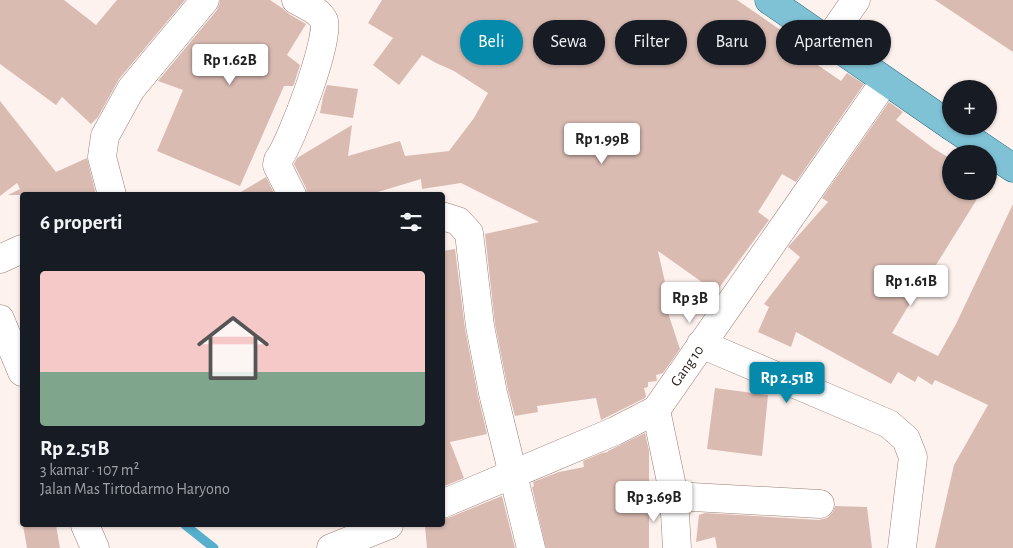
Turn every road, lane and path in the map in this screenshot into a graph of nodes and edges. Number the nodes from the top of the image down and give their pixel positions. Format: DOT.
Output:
graph roads {
  1 [pos="205,0"];
  2 [pos="296,0"];
  3 [pos="769,0"];
  4 [pos="856,0"];
  5 [pos="798,20"];
  6 [pos="842,20"];
  7 [pos="863,65"];
  8 [pos="886,81"];
  9 [pos="942,120"];
  10 [pos="964,135"];
  11 [pos="1013,168"];
  12 [pos="111,192"];
  13 [pos="291,192"];
  14 [pos="445,217"];
  15 [pos="20,250"];
  16 [pos="0,259"];
  17 [pos="0,319"];
  18 [pos="701,344"];
  19 [pos="20,367"];
  20 [pos="656,410"];
  21 [pos="513,475"];
  22 [pos="674,496"];
  23 [pos="445,503"];
  24 [pos="820,504"];
  25 [pos="86,527"];
  26 [pos="384,527"];
  27 [pos="94,548"];
  28 [pos="330,548"];
  29 [pos="531,548"];
  30 [pos="677,548"];
  31 [pos="902,548"];
  1 -- 12 [label="street"];
  2 -- 13 [label="street"];
  3 -- 5 [label="main road"];
  4 -- 6 [label="street"];
  7 -- 8 [label="main road"];
  8 -- 9 [label="main road"];
  8 -- 18 [label="street, Gang 10"];
  10 -- 11 [label="main road"];
  14 -- 21 [label="street"];
  15 -- 16 [label="street"];
  17 -- 19 [label="street"];
  18 -- 20 [label="street, Gang 10"];
  18 -- 31 [label="street"];
  20 -- 21 [label="street, Gang 10"];
  20 -- 22 [label="street"];
  21 -- 23 [label="street, Gang 10"];
  21 -- 29 [label="street"];
  22 -- 24 [label="street"];
  22 -- 30 [label="street"];
  25 -- 27 [label="street"];
  26 -- 28 [label="street"];
}
